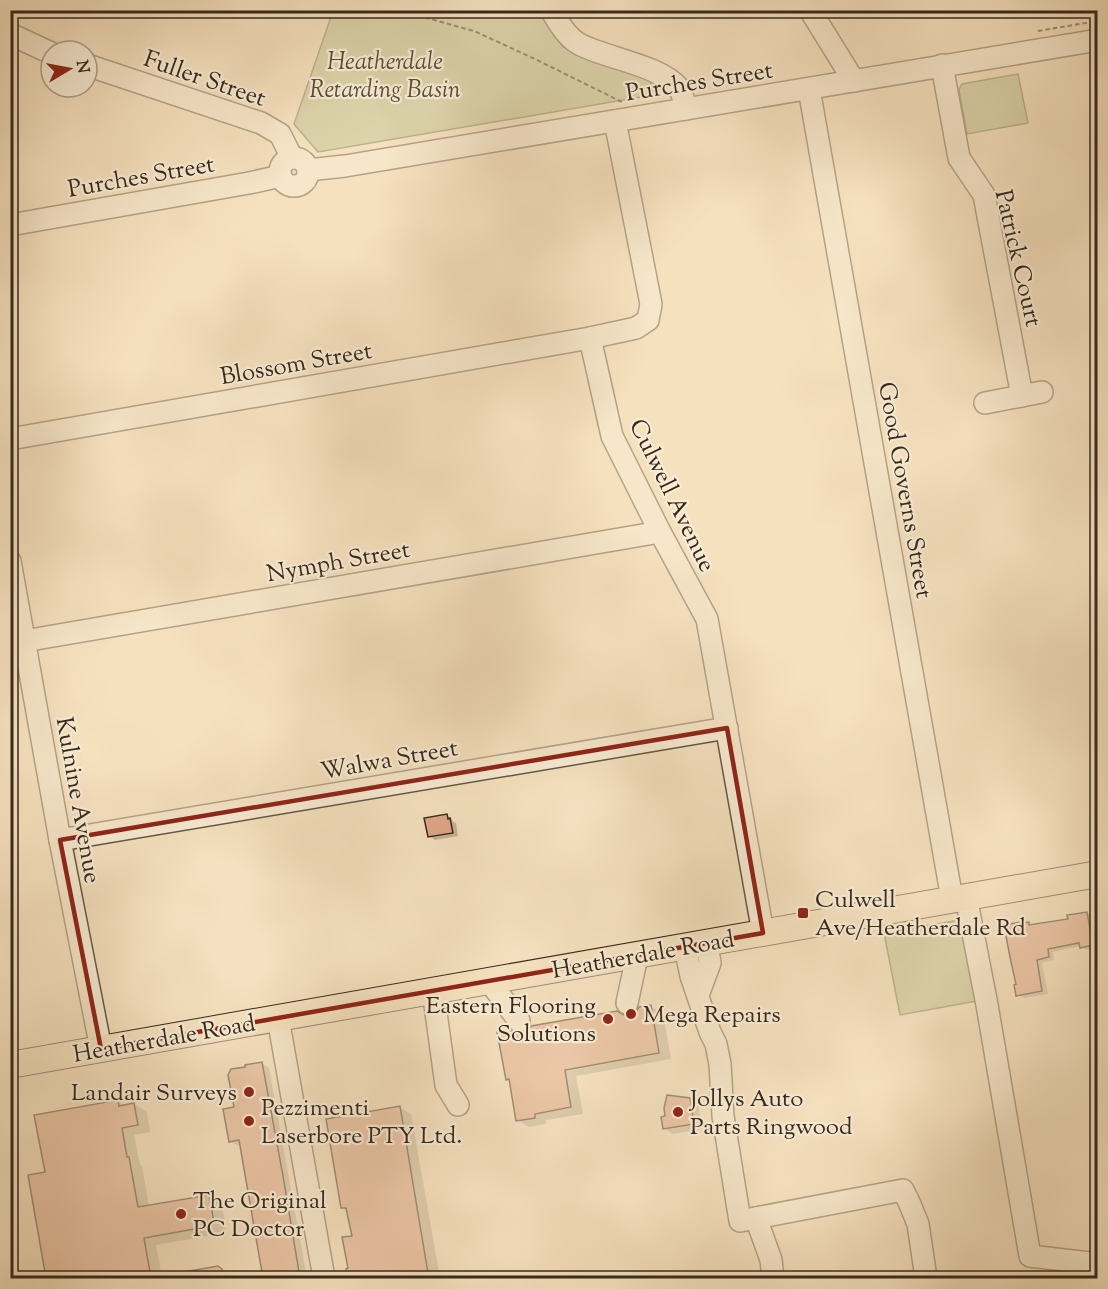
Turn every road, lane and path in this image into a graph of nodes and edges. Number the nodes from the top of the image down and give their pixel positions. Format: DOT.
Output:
graph roads {
  1 [pos="404,10"];
  2 [pos="551,10"];
  3 [pos="810,10"];
  4 [pos="1098,21"];
  5 [pos="1030,33"];
  6 [pos="10,34"];
  7 [pos="1098,40"];
  8 [pos="39,47"];
  9 [pos="942,65"];
  10 [pos="99,68"];
  11 [pos="854,81"];
  12 [pos="809,88"];
  13 [pos="686,109"];
  14 [pos="619,112"];
  15 [pos="300,164"];
  16 [pos="10,225"];
  17 [pos="590,338"];
  18 [pos="985,403"];
  19 [pos="10,438"];
  20 [pos="660,532"];
  21 [pos="10,561"];
  22 [pos="24,641"];
  23 [pos="727,728"];
  24 [pos="60,840"];
  25 [pos="1098,874"];
  26 [pos="959,898"];
  27 [pos="764,933"];
  28 [pos="690,946"];
  29 [pos="637,956"];
  30 [pos="489,981"];
  31 [pos="433,991"];
  32 [pos="691,998"];
  33 [pos="627,1003"];
  34 [pos="278,1018"];
  35 [pos="519,1022"];
  36 [pos="101,1049"];
  37 [pos="10,1065"];
  38 [pos="458,1105"];
  39 [pos="756,1218"];
  40 [pos="1098,1264"];
  41 [pos="324,1278"];
  42 [pos="773,1278"];
  43 [pos="926,1278"];
  1 -- 14 [label="path"];
  2 -- 13 [label="street"];
  3 -- 11 [label="street"];
  4 -- 5 [label="path"];
  6 -- 8 [label="street"];
  7 -- 9 [label="street, Purches Street"];
  9 -- 11 [label="street, Purches Street"];
  9 -- 18 [label="street, Patrick Court"];
  10 -- 15 [label="street, Fuller Street"];
  11 -- 12 [label="street, Purches Street"];
  12 -- 13 [label="street, Purches Street"];
  12 -- 26 [label="street, Good Governs Street"];
  13 -- 14 [label="street, Purches Street"];
  14 -- 15 [label="street, Purches Street"];
  14 -- 17 [label="street"];
  15 -- 16 [label="street, Purches Street"];
  17 -- 19 [label="street, Blossom Street"];
  17 -- 20 [label="street, Culwell Avenue"];
  20 -- 22 [label="street, Nymph Street"];
  20 -- 23 [label="street, Culwell Avenue"];
  21 -- 22 [label="street, Kulnine Avenue"];
  22 -- 24 [label="street, Kulnine Avenue"];
  23 -- 24 [label="street, Walwa Street"];
  23 -- 27 [label="street, Culwell Avenue"];
  24 -- 36 [label="street, Kulnine Avenue"];
  25 -- 26 [label="main road, Heatherdale Road"];
  26 -- 27 [label="main road, Heatherdale Road"];
  26 -- 40 [label="street, Good Governs Street"];
  27 -- 28 [label="main road, Heatherdale Road"];
  28 -- 29 [label="main road, Heatherdale Road"];
  28 -- 32 [label="street"];
  28 -- 32 [label="street"];
  29 -- 30 [label="main road, Heatherdale Road"];
  29 -- 33 [label="street"];
  30 -- 31 [label="main road, Heatherdale Road"];
  30 -- 35 [label="street"];
  31 -- 34 [label="main road, Heatherdale Road"];
  31 -- 38 [label="street"];
  32 -- 39 [label="street"];
  34 -- 36 [label="main road, Heatherdale Road"];
  34 -- 41 [label="street"];
  36 -- 37 [label="main road, Heatherdale Road"];
  39 -- 42 [label="street"];
  39 -- 43 [label="street"];
}
